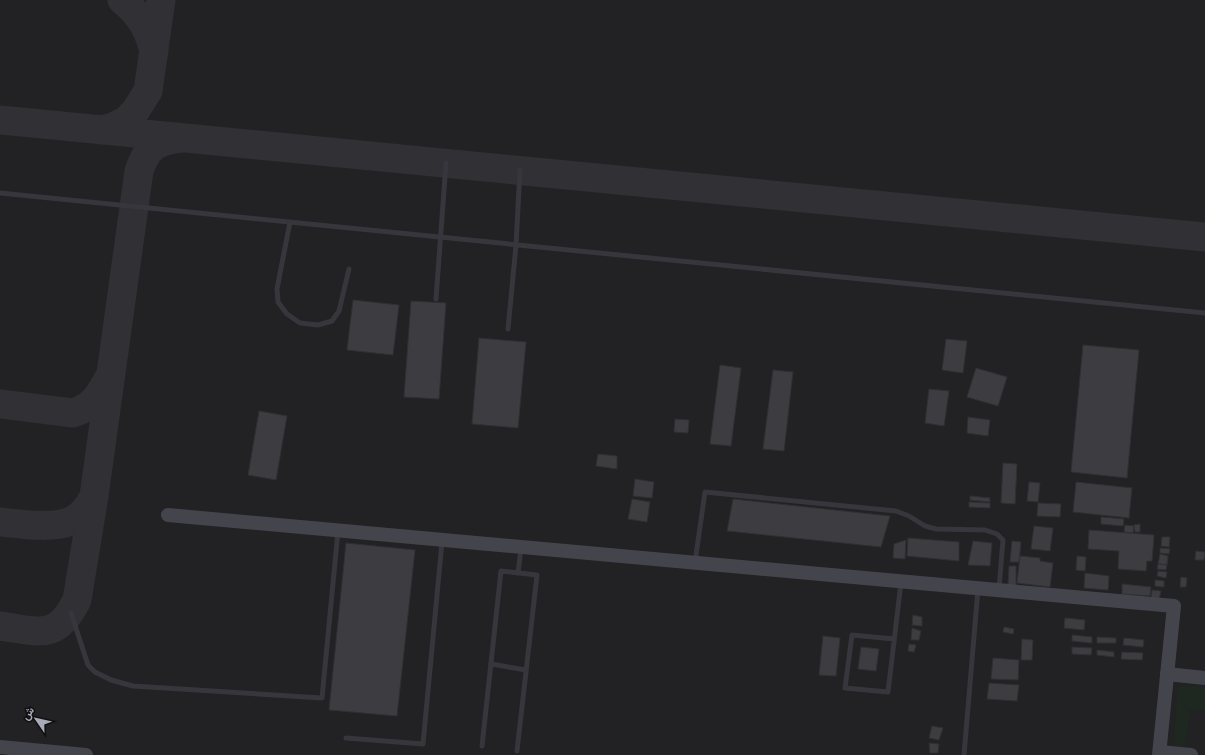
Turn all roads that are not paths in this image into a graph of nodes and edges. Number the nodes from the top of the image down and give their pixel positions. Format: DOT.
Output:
graph roads {
  1 [pos="446,163"];
  2 [pos="520,170"];
  3 [pos="0,193"];
  4 [pos="290,222"];
  5 [pos="440,237"];
  6 [pos="516,245"];
  7 [pos="348,269"];
  8 [pos="436,299"];
  9 [pos="1205,313"];
  10 [pos="508,329"];
  11 [pos="168,515"];
  12 [pos="338,531"];
  13 [pos="442,540"];
  14 [pos="521,547"];
  15 [pos="695,563"];
  16 [pos="518,573"];
  17 [pos="901,582"];
  18 [pos="978,589"];
  19 [pos="998,590"];
  20 [pos="71,612"];
  21 [pos="894,639"];
  22 [pos="491,664"];
  23 [pos="526,670"];
  24 [pos="1166,674"];
  25 [pos="1205,678"];
  26 [pos="346,738"];
  27 [pos="482,746"];
  28 [pos="0,747"];
  29 [pos="517,751"];
  30 [pos="1159,754"];
  31 [pos="86,755"];
  32 [pos="964,755"];
  33 [pos="1191,755"];
  1 -- 5 [label="lane"];
  2 -- 6 [label="lane"];
  3 -- 4 [label="lane"];
  4 -- 5 [label="lane"];
  4 -- 7 [label="lane"];
  5 -- 6 [label="lane"];
  5 -- 8 [label="lane"];
  6 -- 9 [label="lane"];
  6 -- 10 [label="lane"];
  11 -- 12 [label="street"];
  12 -- 13 [label="street"];
  12 -- 20 [label="lane"];
  13 -- 14 [label="street"];
  13 -- 26 [label="lane"];
  14 -- 15 [label="street"];
  14 -- 16 [label="lane"];
  15 -- 17 [label="street"];
  15 -- 19 [label="lane"];
  16 -- 22 [label="lane"];
  16 -- 23 [label="lane"];
  17 -- 18 [label="street"];
  17 -- 21 [label="lane"];
  18 -- 19 [label="street"];
  18 -- 32 [label="lane"];
  19 -- 24 [label="street"];
  21 -- 21 [label="lane"];
  22 -- 23 [label="lane"];
  22 -- 27 [label="lane"];
  23 -- 29 [label="lane"];
  24 -- 25 [label="street"];
  24 -- 30 [label="street"];
  28 -- 31 [label="street"];
  30 -- 33 [label="street"];
}
